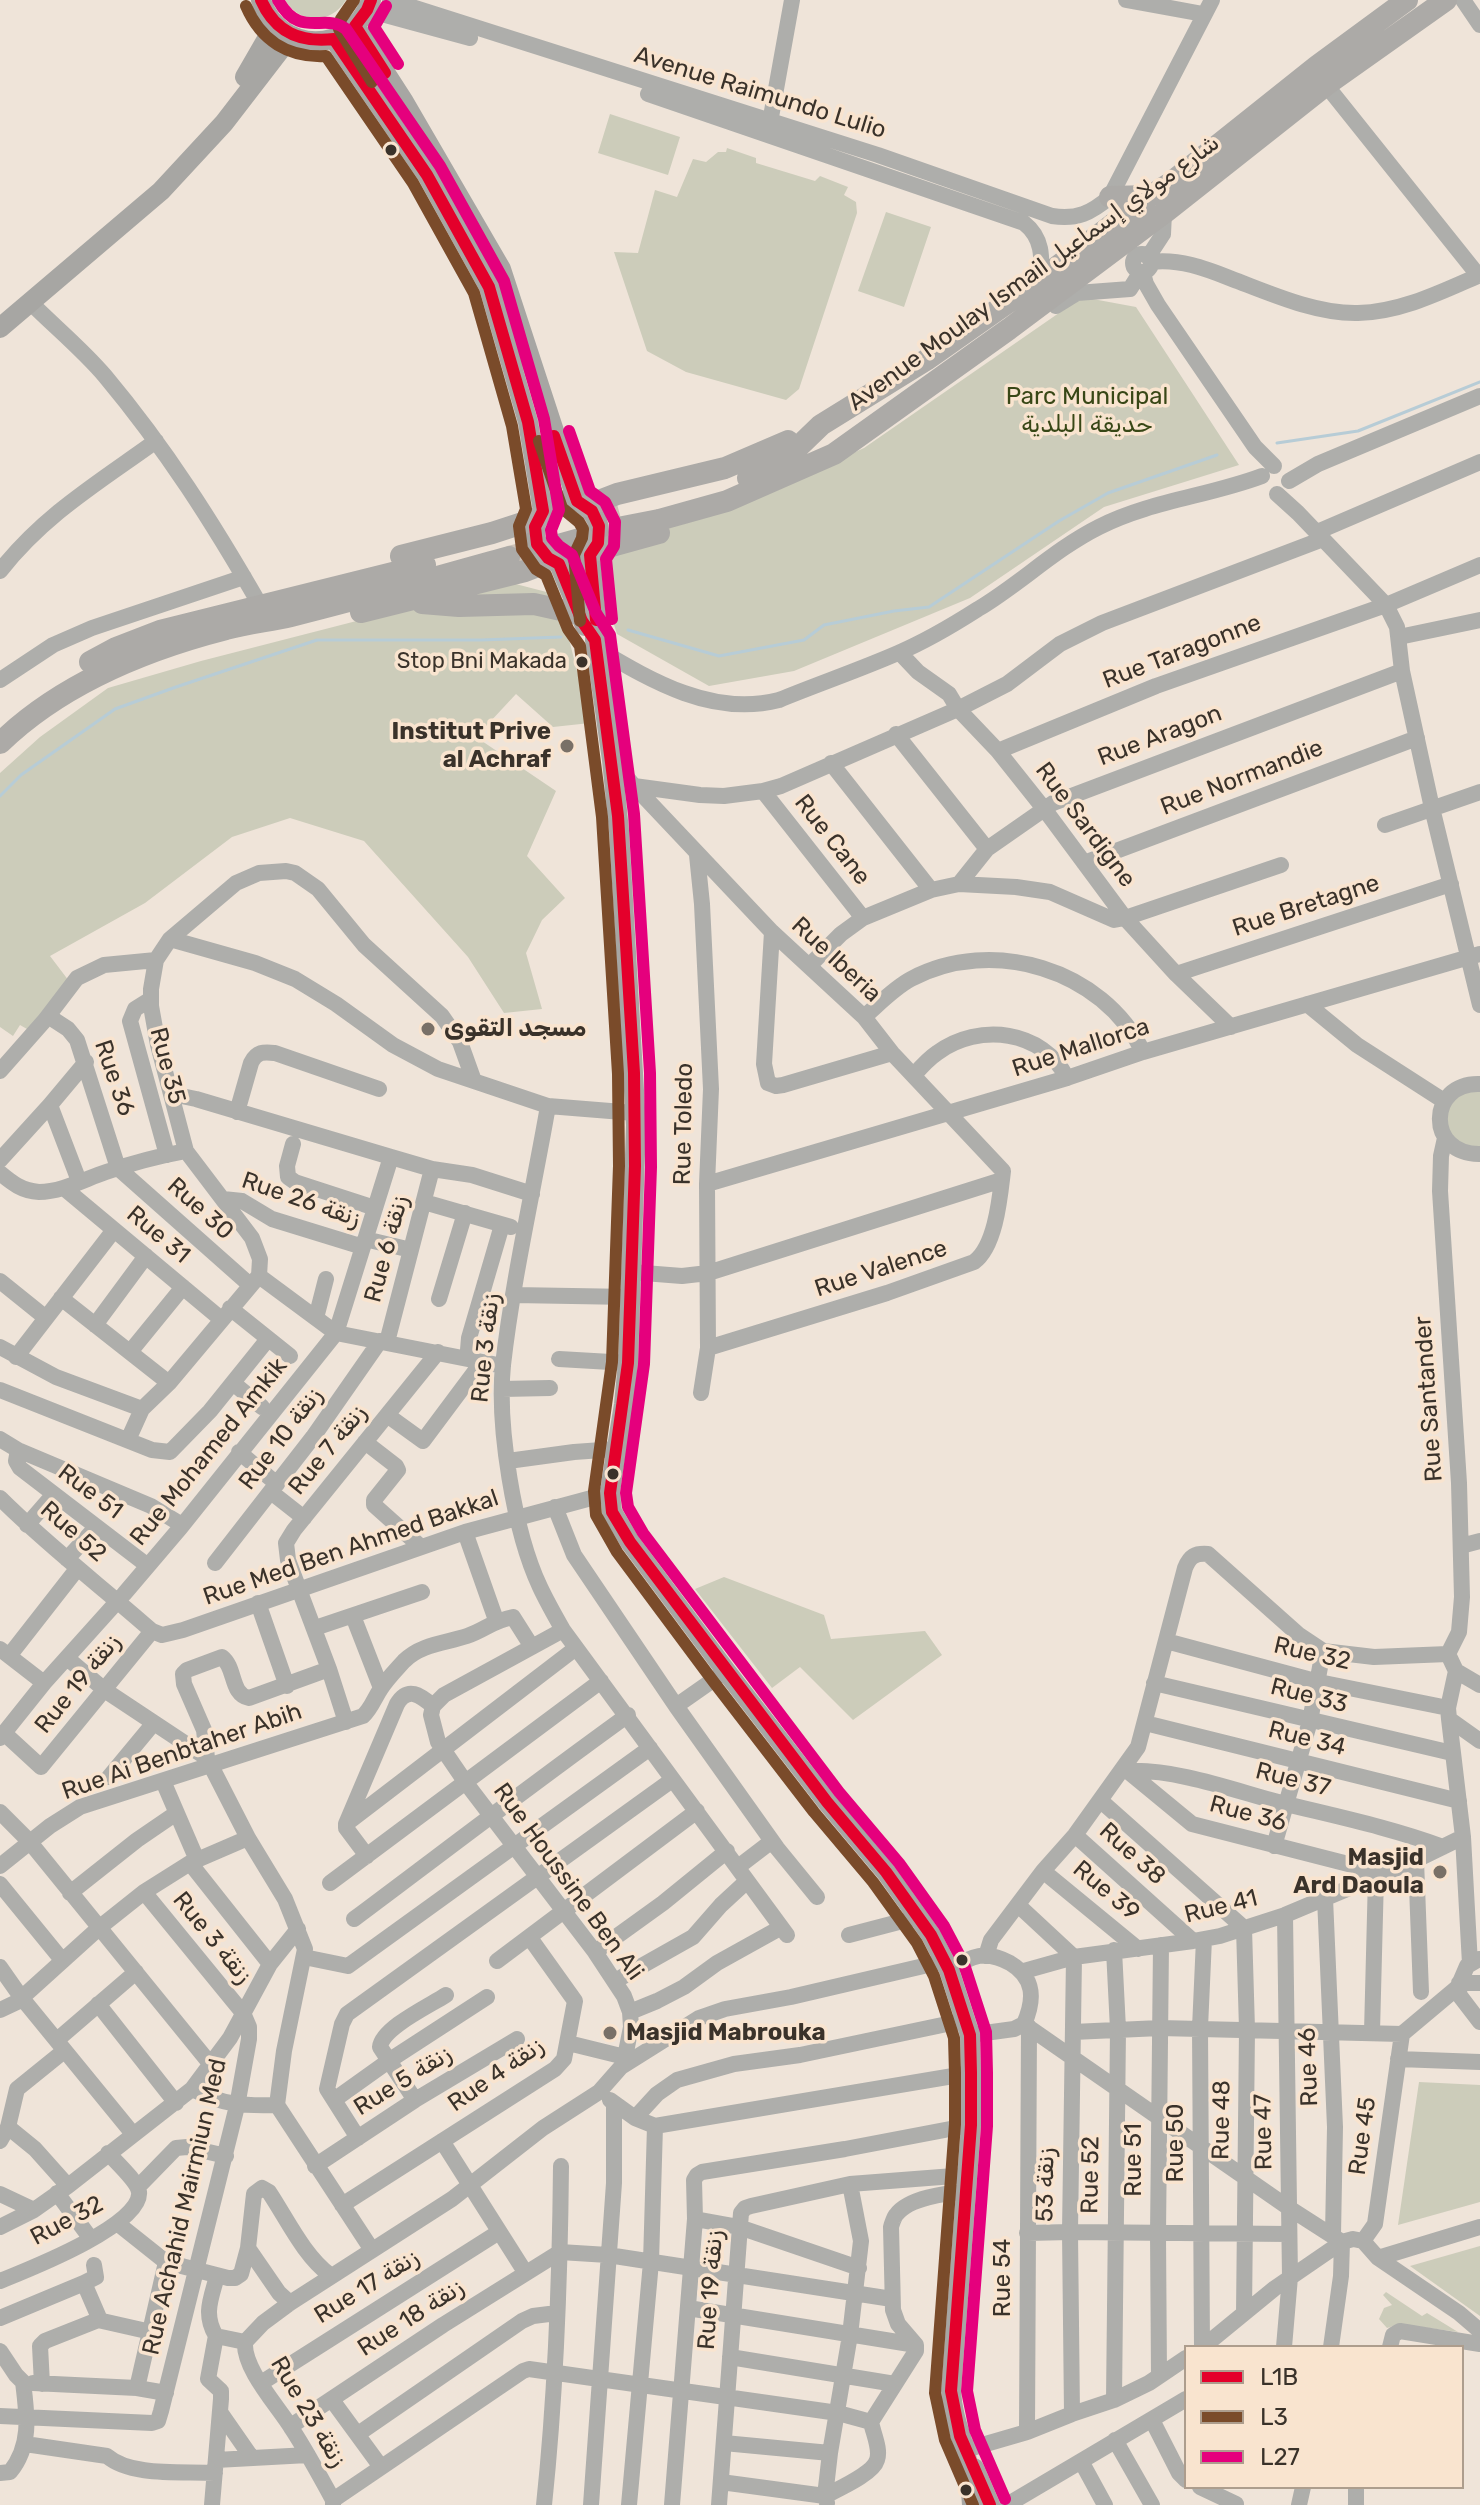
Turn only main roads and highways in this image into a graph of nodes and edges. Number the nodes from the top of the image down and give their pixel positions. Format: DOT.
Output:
graph roads {
  1 [pos="261,0"];
  2 [pos="1407,0"];
  3 [pos="1446,0"];
  4 [pos="364,12"];
  5 [pos="283,30"];
  6 [pos="334,39"];
  7 [pos="1110,197"];
  8 [pos="1157,204"];
  9 [pos="38,292"];
  10 [pos="0,314"];
  11 [pos="0,328"];
  12 [pos="821,425"];
  13 [pos="826,459"];
  14 [pos="585,529"];
  15 [pos="550,538"];
  16 [pos="508,551"];
  17 [pos="405,602"];
  18 [pos="287,608"];
  19 [pos="579,614"];
  20 [pos="596,644"];
  21 [pos="0,724"];
  22 [pos="0,743"];
  23 [pos="965,2450"];
  24 [pos="972,2505"];
  25 [pos="990,2505"];
  1 -- 5 [label="main road"];
  2 -- 8 [label="highway, Avenue Moulay Ismail شارع مولاي إسماعيل"];
  3 -- 8 [label="highway, Avenue Moulay Ismail شارع مولاي إسماعيل"];
  4 -- 6 [label="main road"];
  4 -- 14 [label="main road"];
  5 -- 6 [label="main road"];
  5 -- 9 [label="main road"];
  6 -- 15 [label="main road"];
  7 -- 8 [label="highway"];
  8 -- 12 [label="highway, Avenue Moulay Ismail شارع مولاي إسماعيل"];
  8 -- 13 [label="highway, Avenue Moulay Ismail شارع مولاي إسماعيل"];
  9 -- 10 [label="main road"];
  9 -- 11 [label="main road"];
  12 -- 13 [label="highway, Avenue Moulay Ismail شارع مولاي إسماعيل"];
  12 -- 14 [label="highway"];
  13 -- 14 [label="highway"];
  14 -- 15 [label="highway"];
  14 -- 15 [label="main road"];
  14 -- 20 [label="main road"];
  15 -- 17 [label="highway"];
  15 -- 18 [label="highway"];
  15 -- 19 [label="main road"];
  16 -- 18 [label="highway"];
  17 -- 18 [label="highway"];
  17 -- 19 [label="highway"];
  18 -- 21 [label="highway"];
  18 -- 22 [label="highway"];
  19 -- 20 [label="main road"];
  20 -- 23 [label="main road"];
  23 -- 24 [label="main road"];
  23 -- 25 [label="main road"];
}
